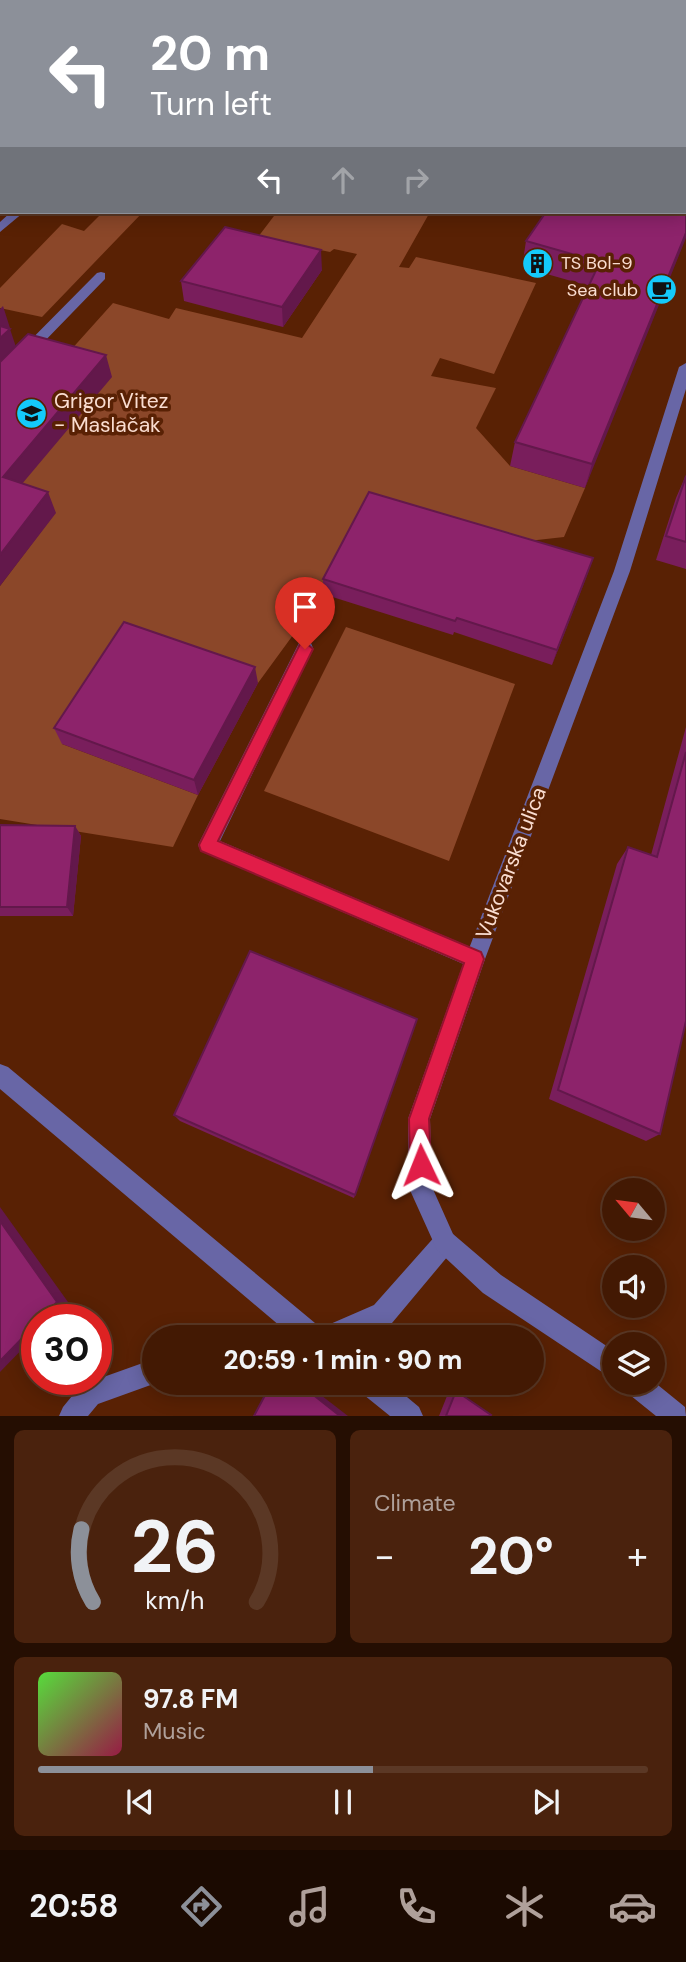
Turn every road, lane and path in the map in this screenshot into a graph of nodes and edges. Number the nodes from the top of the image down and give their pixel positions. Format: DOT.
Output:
graph roads {
  1 [pos="16,214"];
  2 [pos="0,228"];
  3 [pos="101,276"];
  4 [pos="686,367"];
  5 [pos="0,379"];
  6 [pos="305,649"];
  7 [pos="475,959"];
  8 [pos="0,1075"];
  9 [pos="445,1242"];
  10 [pos="298,1325"];
  11 [pos="358,1325"];
  12 [pos="602,1357"];
  13 [pos="142,1376"];
  14 [pos="385,1395"];
  15 [pos="650,1395"];
  16 [pos="72,1416"];
  17 [pos="410,1416"];
  18 [pos="676,1416"];
  1 -- 2 [label="street"];
  3 -- 5 [label="street"];
  4 -- 7 [label="street, Vukovarska ulica"];
  6 -- 7 [label="street"];
  7 -- 9 [label="street, Vukovarska ulica"];
  8 -- 10 [label="street"];
  9 -- 11 [label="street"];
  9 -- 12 [label="street, Vukovarska ulica"];
  13 -- 16 [label="street"];
  14 -- 17 [label="street"];
  15 -- 18 [label="street"];
}
